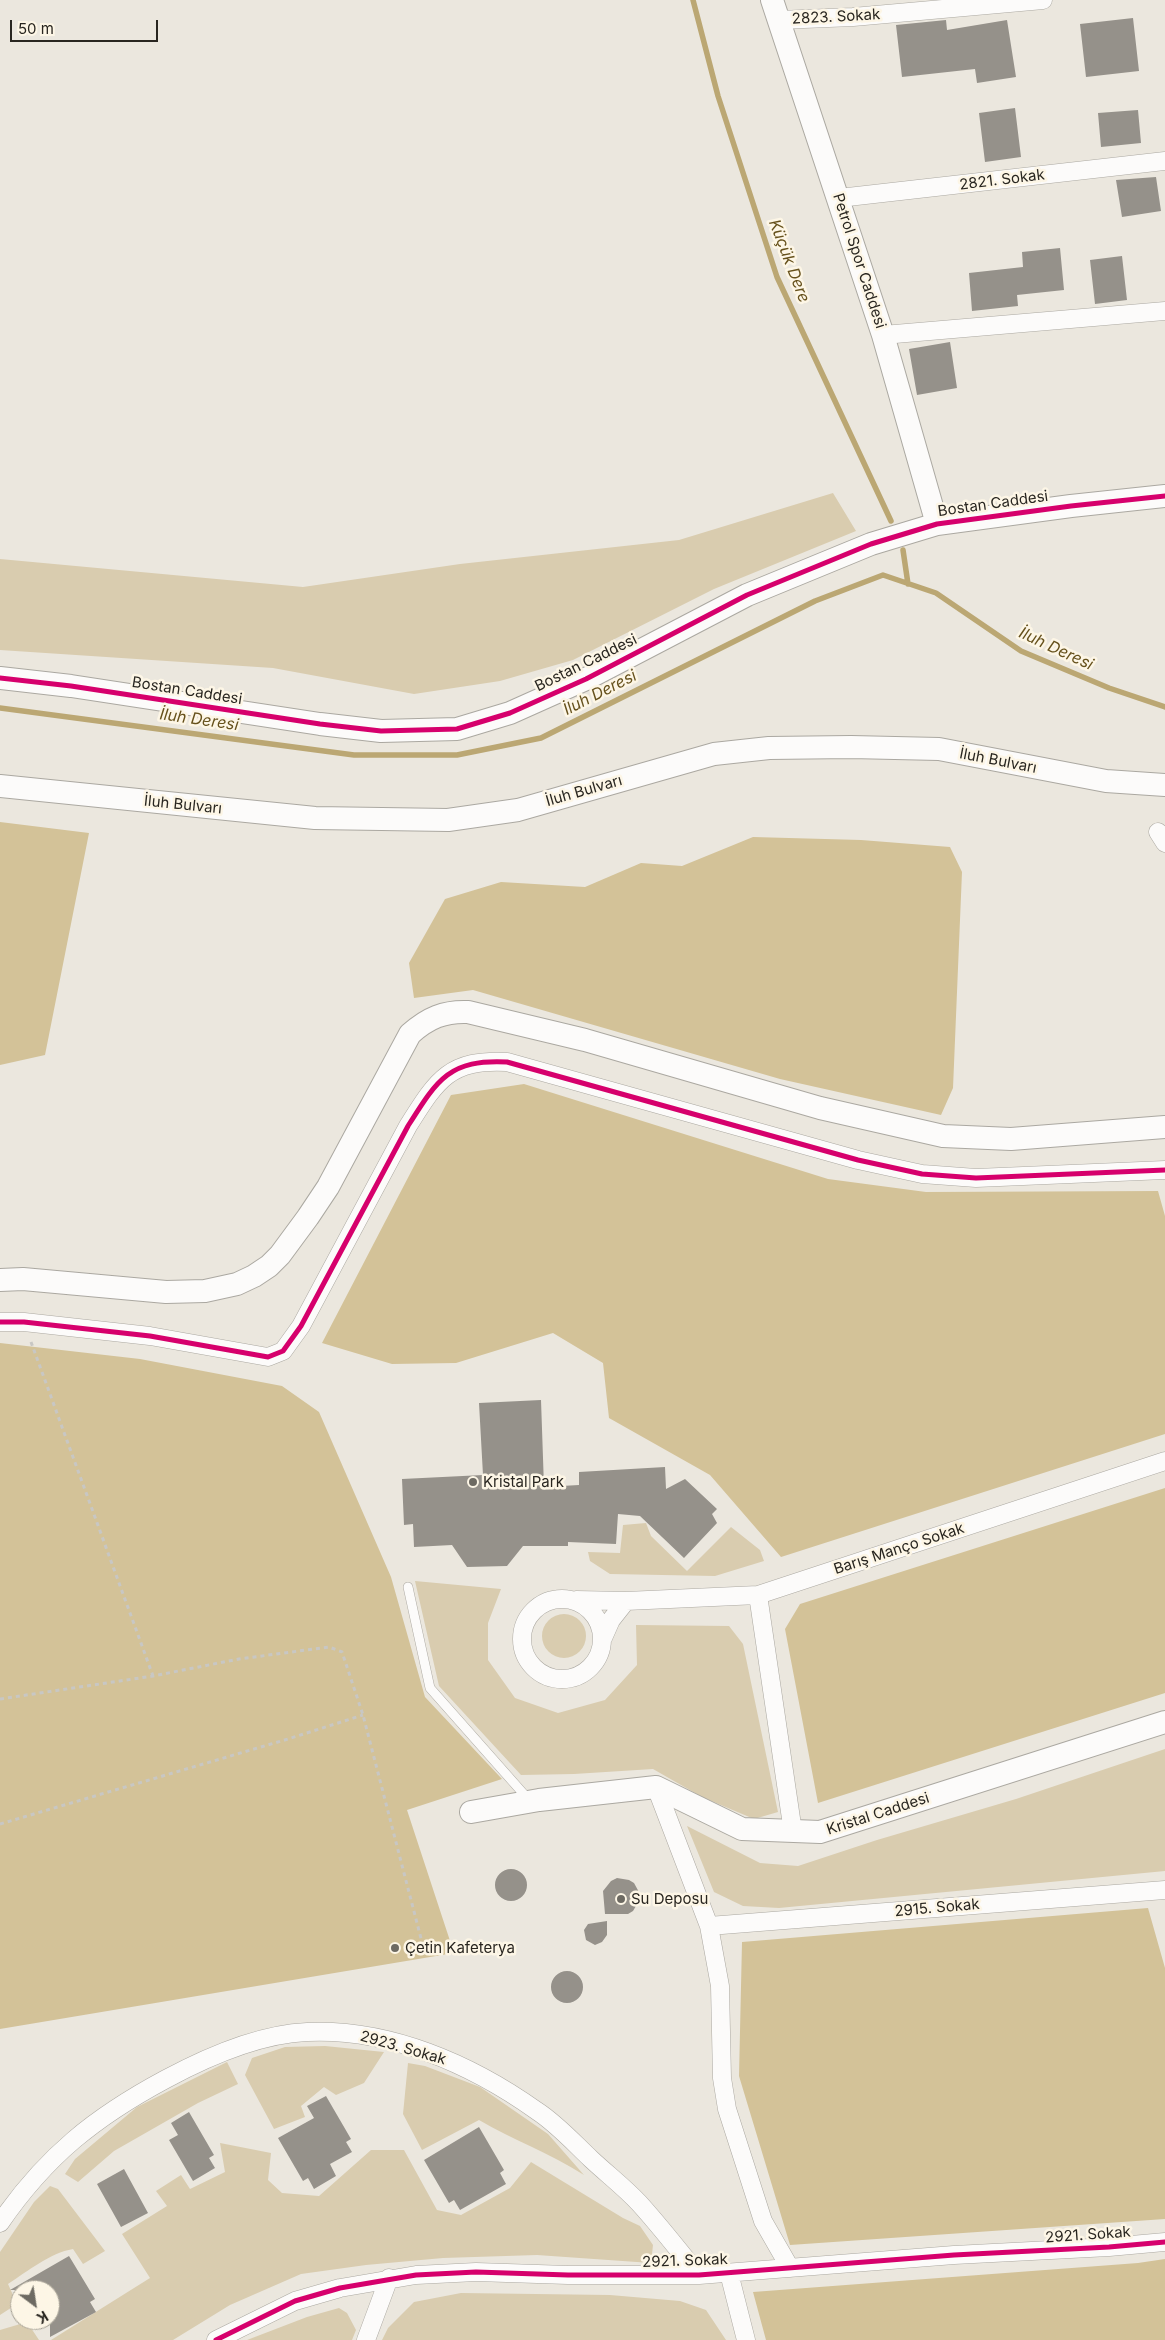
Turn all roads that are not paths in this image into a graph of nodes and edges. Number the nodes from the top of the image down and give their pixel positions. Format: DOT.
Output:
graph roads {
  1 [pos="1043,0"];
  2 [pos="941,4"];
  3 [pos="776,10"];
  4 [pos="1165,161"];
  5 [pos="839,198"];
  6 [pos="1165,312"];
  7 [pos="883,335"];
  8 [pos="1165,496"];
  9 [pos="937,524"];
  10 [pos="0,678"];
  11 [pos="0,786"];
  12 [pos="1165,786"];
  13 [pos="1165,1128"];
  14 [pos="1165,1170"];
  15 [pos="0,1280"];
  16 [pos="0,1322"];
  17 [pos="1165,1461"];
  18 [pos="408,1587"];
  19 [pos="758,1595"];
  20 [pos="570,1599"];
  21 [pos="626,1601"];
  22 [pos="603,1638"];
  23 [pos="1165,1722"];
  24 [pos="656,1787"];
  25 [pos="531,1802"];
  26 [pos="471,1812"];
  27 [pos="793,1832"];
  28 [pos="1165,1890"];
  29 [pos="709,1926"];
  30 [pos="0,2224"];
  31 [pos="1165,2242"];
  32 [pos="790,2268"];
  33 [pos="729,2273"];
  34 [pos="699,2275"];
  35 [pos="389,2278"];
  36 [pos="216,2340"];
  37 [pos="366,2340"];
  38 [pos="746,2340"];
  1 -- 2 [label="street, 2823. Sokak"];
  2 -- 3 [label="street, 2823. Sokak"];
  3 -- 5 [label="street, Petrol Spor Caddesi"];
  4 -- 5 [label="street, 2821. Sokak"];
  5 -- 7 [label="street, Petrol Spor Caddesi"];
  6 -- 7 [label="street"];
  7 -- 9 [label="street, Petrol Spor Caddesi"];
  8 -- 9 [label="street, Bostan Caddesi"];
  9 -- 10 [label="street, Bostan Caddesi"];
  11 -- 12 [label="street, İluh Bulvarı"];
  13 -- 15 [label="street"];
  14 -- 16 [label="street"];
  17 -- 19 [label="street, Barış Manço Sokak"];
  18 -- 25 [label="lane"];
  19 -- 21 [label="street, Barış Manço Sokak"];
  19 -- 27 [label="street"];
  20 -- 21 [label="street, Barış Manço Sokak"];
  20 -- 22 [label="street"];
  20 -- 22 [label="street"];
  21 -- 22 [label="street"];
  23 -- 27 [label="street, Kristal Caddesi"];
  24 -- 25 [label="street"];
  24 -- 27 [label="street, Kristal Caddesi"];
  24 -- 29 [label="street"];
  25 -- 26 [label="street"];
  28 -- 29 [label="street, 2915. Sokak"];
  29 -- 32 [label="street"];
  30 -- 34 [label="street, 2923. Sokak"];
  31 -- 32 [label="street, 2921. Sokak"];
  32 -- 33 [label="street, 2921. Sokak"];
  33 -- 34 [label="street, 2921. Sokak"];
  33 -- 38 [label="street"];
  34 -- 35 [label="street, 2921. Sokak"];
  35 -- 36 [label="street, 2921. Sokak"];
  35 -- 37 [label="street"];
}
